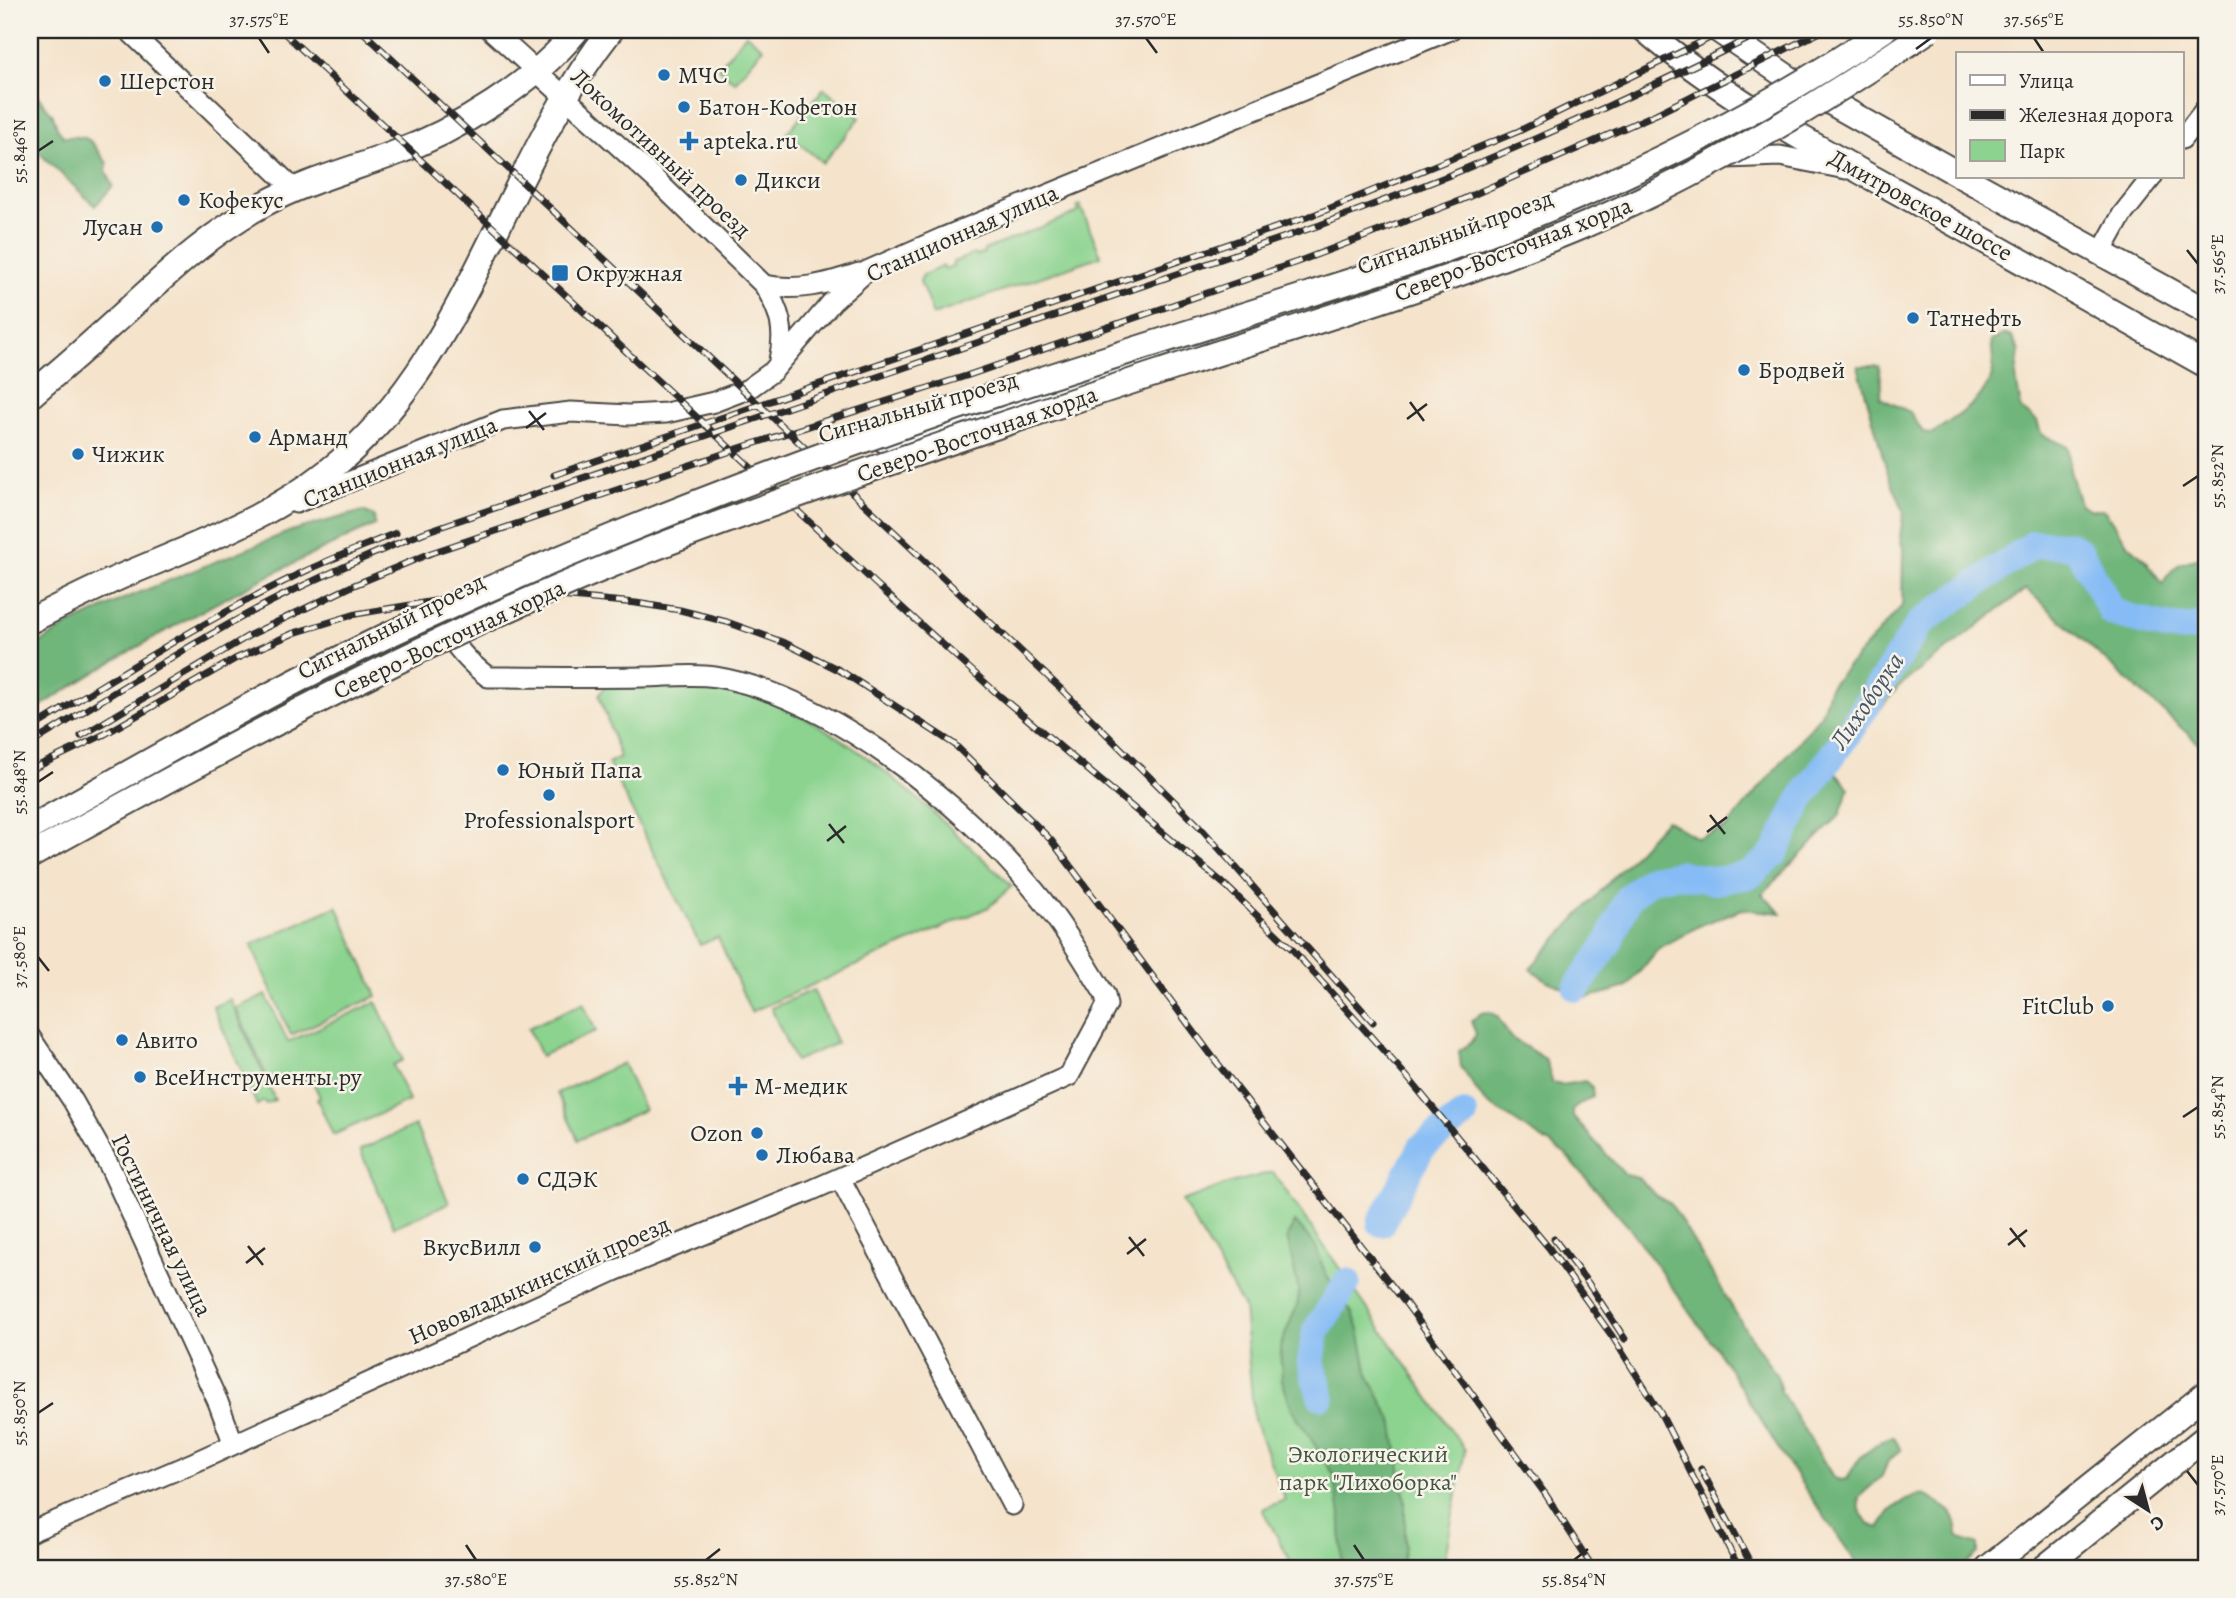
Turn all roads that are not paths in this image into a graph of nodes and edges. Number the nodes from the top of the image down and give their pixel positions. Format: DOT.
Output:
graph roads {
  1 [pos="128,30"];
  2 [pos="491,30"];
  3 [pos="577,30"];
  4 [pos="611,30"];
  5 [pos="1450,30"];
  6 [pos="1884,30"];
  7 [pos="1929,30"];
  8 [pos="1647,33"];
  9 [pos="1725,34"];
  10 [pos="537,69"];
  11 [pos="565,96"];
  12 [pos="2206,108"];
  13 [pos="2184,136"];
  14 [pos="1956,173"];
  15 [pos="1965,178"];
  16 [pos="2151,178"];
  17 [pos="1876,180"];
  18 [pos="294,189"];
  19 [pos="2101,253"];
  20 [pos="867,271"];
  21 [pos="764,285"];
  22 [pos="2206,311"];
  23 [pos="778,365"];
  24 [pos="2206,365"];
  25 [pos="30,396"];
  26 [pos="253,520"];
  27 [pos="30,621"];
  28 [pos="443,625"];
  29 [pos="30,828"];
  30 [pos="30,856"];
  31 [pos="30,870"];
  32 [pos="30,1037"];
  33 [pos="840,1178"];
  34 [pos="2206,1394"];
  35 [pos="2206,1437"];
  36 [pos="233,1442"];
  37 [pos="1012,1505"];
  38 [pos="30,1532"];
  39 [pos="1988,1568"];
  40 [pos="2044,1568"];
  1 -- 18 [label="street"];
  2 -- 10 [label="street, Локомотивный проезд"];
  3 -- 10 [label="main road"];
  4 -- 11 [label="main road"];
  5 -- 20 [label="street, Станционная улица"];
  6 -- 29 [label="main road, Северо-Восточная хорда, bridge"];
  7 -- 30 [label="main road, Северо-Восточная хорда, bridge"];
  8 -- 17 [label="main road, Дмитровское шоссе"];
  9 -- 14 [label="main road, Дмитровское шоссе"];
  10 -- 11 [label="street, Локомотивный проезд"];
  10 -- 18 [label="main road"];
  11 -- 21 [label="street, Локомотивный проезд"];
  11 -- 26 [label="main road"];
  12 -- 13 [label="street"];
  15 -- 19 [label="main road, Дмитровское шоссе"];
  16 -- 19 [label="street"];
  17 -- 24 [label="main road, Дмитровское шоссе"];
  17 -- 28 [label="street, Сигнальный проезд"];
  18 -- 25 [label="main road"];
  19 -- 22 [label="main road, Дмитровское шоссе"];
  20 -- 21 [label="street"];
  20 -- 23 [label="street, Станционная улица"];
  21 -- 23 [label="street, Локомотивный проезд"];
  23 -- 26 [label="street, Станционная улица"];
  26 -- 27 [label="main road, Станционная улица"];
  28 -- 31 [label="street, Сигнальный проезд"];
  28 -- 33 [label="street, Нововладыкинский проезд"];
  32 -- 36 [label="street, Гостиничная улица"];
  33 -- 36 [label="street, Нововладыкинский проезд"];
  33 -- 37 [label="street"];
  34 -- 39 [label="main road"];
  35 -- 40 [label="main road"];
  36 -- 38 [label="street, Нововладыкинский проезд"];
}
